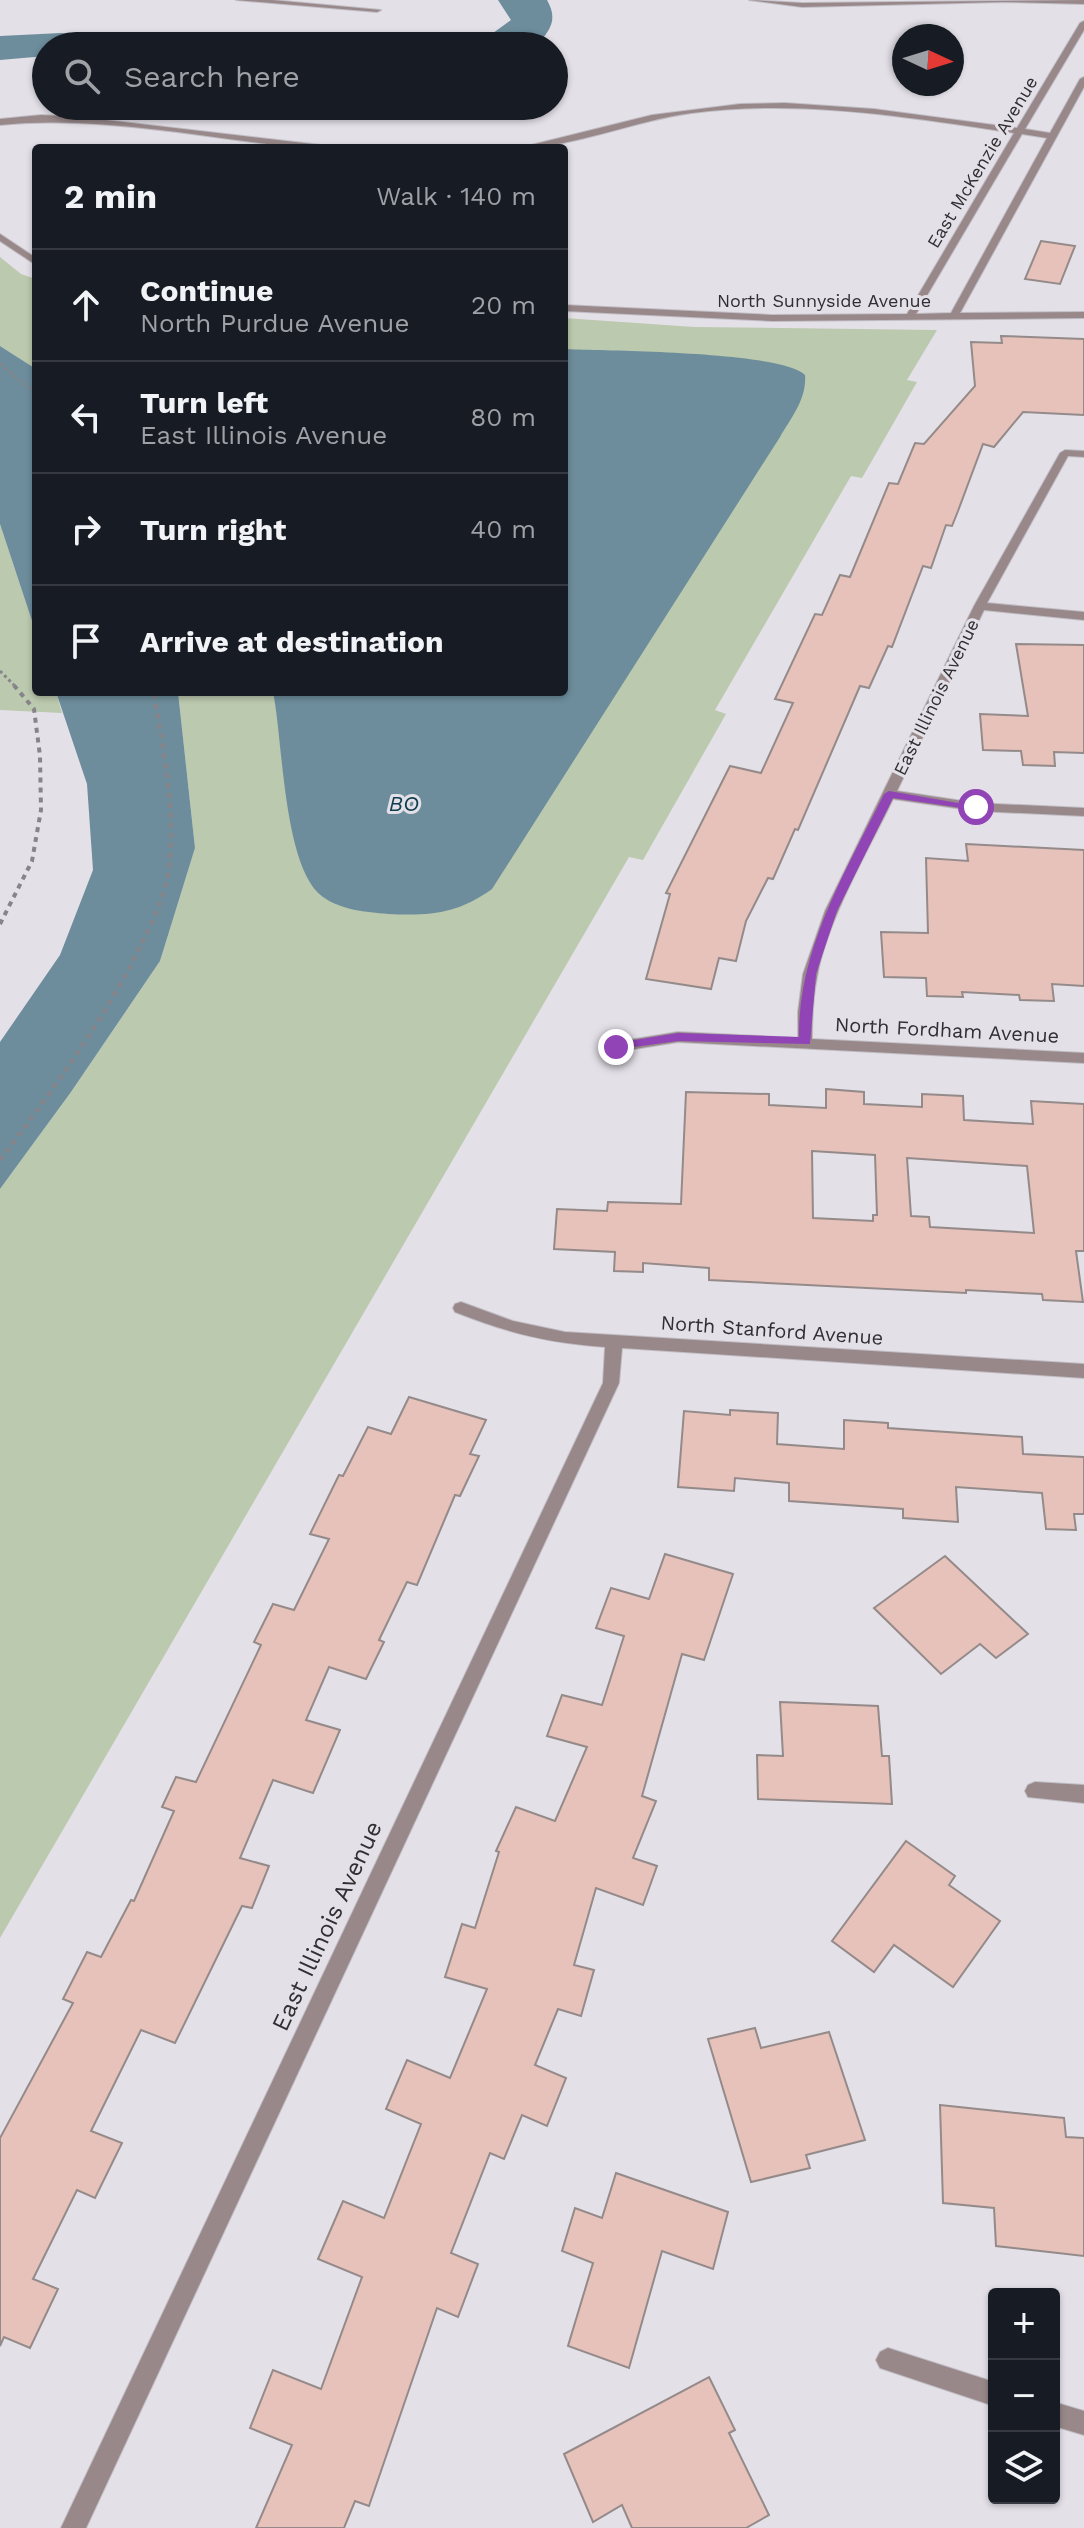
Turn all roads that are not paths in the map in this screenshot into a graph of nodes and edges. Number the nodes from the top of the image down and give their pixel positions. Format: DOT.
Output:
graph roads {
  1 [pos="240,0"];
  2 [pos="753,0"];
  3 [pos="1084,2"];
  4 [pos="377,10"];
  5 [pos="1084,23"];
  6 [pos="1084,79"];
  7 [pos="32,119"];
  8 [pos="80,120"];
  9 [pos="0,122"];
  10 [pos="1018,131"];
  11 [pos="1052,136"];
  12 [pos="287,144"];
  13 [pos="540,144"];
  14 [pos="0,237"];
  15 [pos="32,259"];
  16 [pos="568,308"];
  17 [pos="1084,315"];
  18 [pos="954,316"];
  19 [pos="909,318"];
  20 [pos="1084,454"];
  21 [pos="980,606"];
  22 [pos="1084,616"];
  23 [pos="889,794"];
  24 [pos="1084,812"];
  25 [pos="805,1041"];
  26 [pos="616,1047"];
  27 [pos="1084,1058"];
  28 [pos="461,1308"];
  29 [pos="614,1342"];
  30 [pos="1084,1371"];
  31 [pos="1035,1791"];
  32 [pos="1084,1794"];
  33 [pos="888,2360"];
  34 [pos="988,2392"];
  35 [pos="1060,2416"];
  36 [pos="1084,2423"];
  37 [pos="73,2528"];
  1 -- 4 [label="street"];
  2 -- 3 [label="street"];
  5 -- 10 [label="street, East McKenzie Avenue"];
  6 -- 11 [label="street"];
  7 -- 9 [label="street"];
  8 -- 12 [label="street"];
  10 -- 11 [label="street"];
  10 -- 13 [label="street"];
  10 -- 19 [label="street, East McKenzie Avenue"];
  11 -- 18 [label="street"];
  14 -- 15 [label="street"];
  16 -- 19 [label="street, North Sunnyside Avenue"];
  17 -- 18 [label="street, North Sunnyside Avenue"];
  18 -- 19 [label="street, North Sunnyside Avenue"];
  20 -- 21 [label="street, East Illinois Avenue"];
  21 -- 22 [label="street"];
  21 -- 23 [label="street, East Illinois Avenue"];
  23 -- 24 [label="street"];
  23 -- 25 [label="street, East Illinois Avenue"];
  25 -- 26 [label="street, North Fordham Avenue"];
  25 -- 27 [label="street, North Fordham Avenue"];
  28 -- 29 [label="street, North Stanford Avenue"];
  29 -- 30 [label="street, North Stanford Avenue"];
  29 -- 37 [label="street, East Illinois Avenue"];
  31 -- 32 [label="street"];
  33 -- 34 [label="street"];
  35 -- 36 [label="street"];
}
